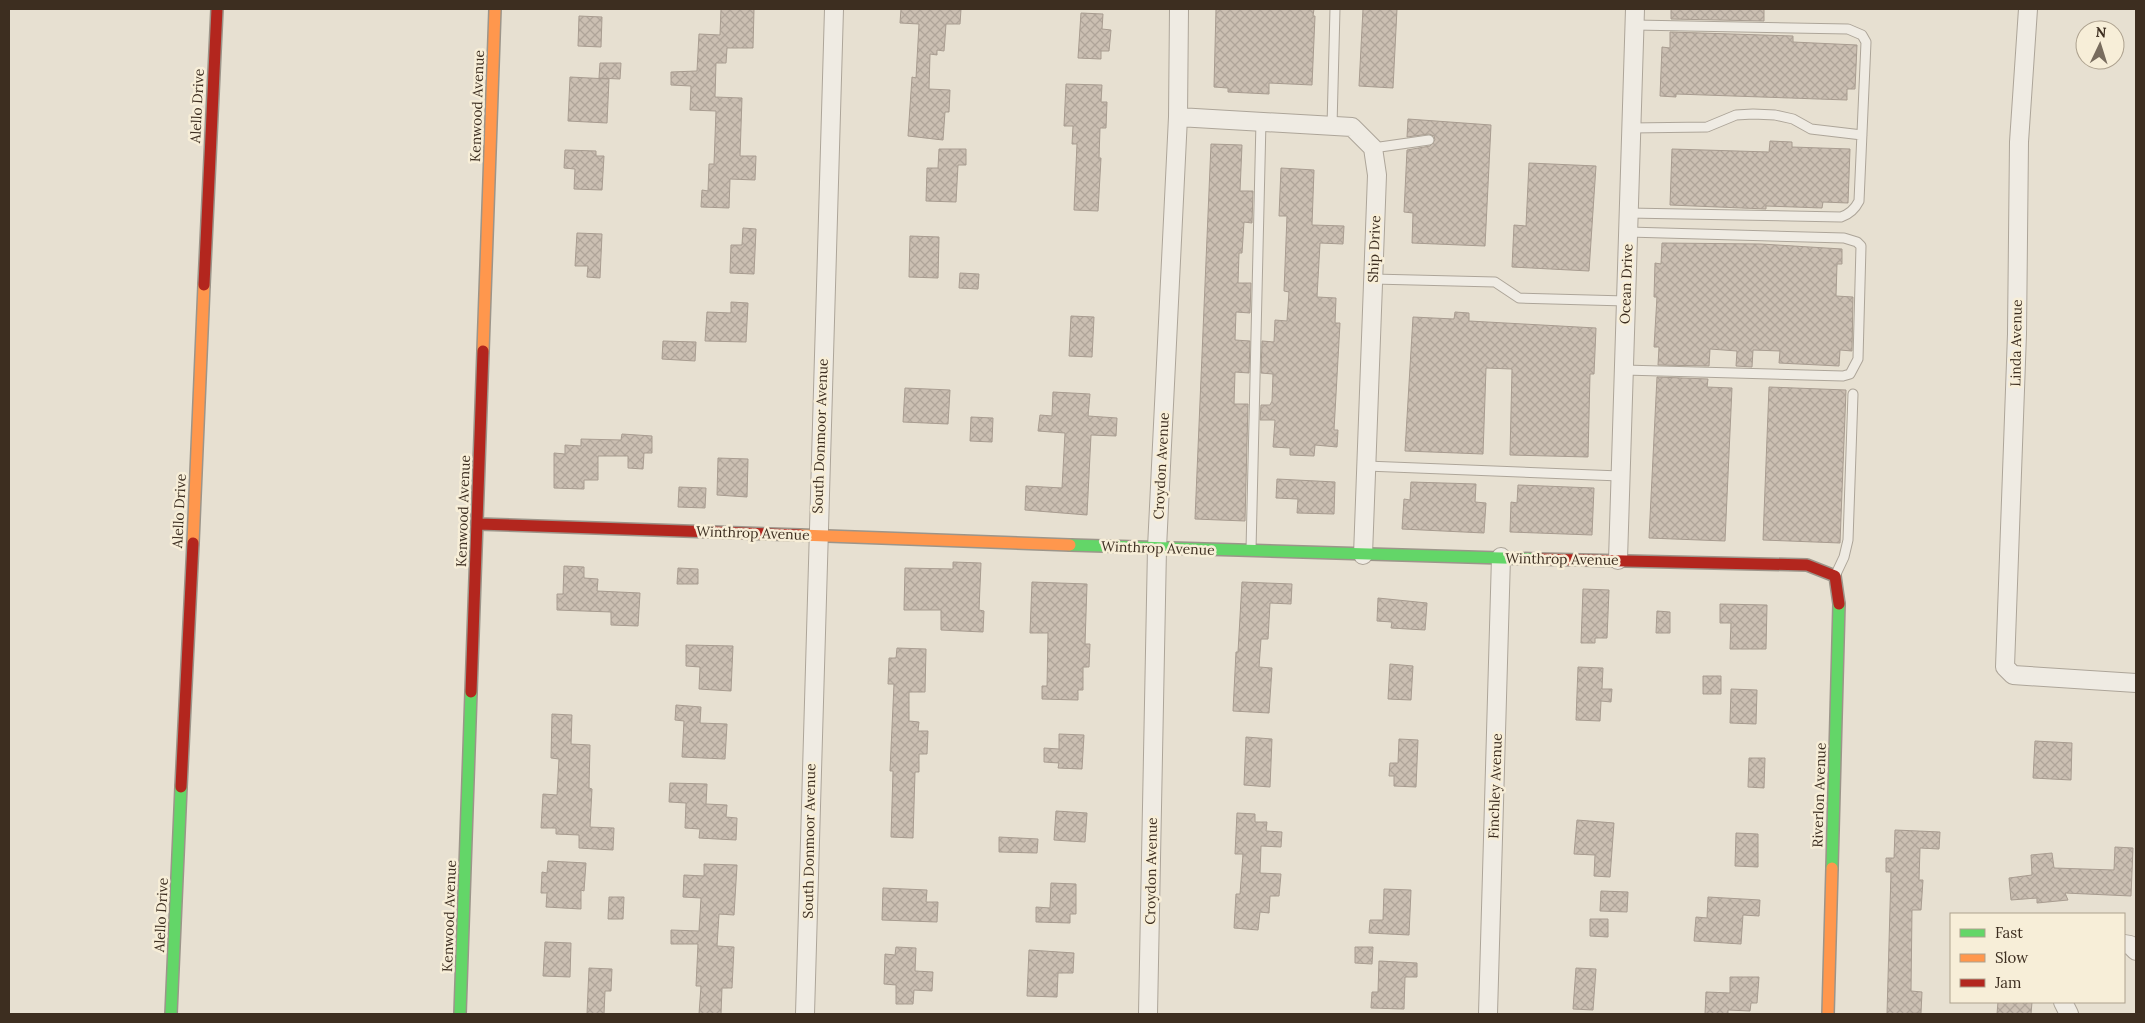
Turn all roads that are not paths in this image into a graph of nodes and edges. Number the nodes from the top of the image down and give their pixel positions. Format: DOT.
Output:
graph roads {
  1 [pos="217,9"];
  2 [pos="495,9"];
  3 [pos="834,9"];
  4 [pos="1179,9"];
  5 [pos="1335,9"];
  6 [pos="2028,9"];
  7 [pos="1635,17"];
  8 [pos="1178,116"];
  9 [pos="1261,121"];
  10 [pos="1332,126"];
  11 [pos="1631,128"];
  12 [pos="1862,135"];
  13 [pos="1429,140"];
  14 [pos="1373,148"];
  15 [pos="1628,213"];
  16 [pos="1628,232"];
  17 [pos="1373,279"];
  18 [pos="1626,301"];
  19 [pos="1624,370"];
  20 [pos="1853,394"];
  21 [pos="1366,466"];
  22 [pos="1620,476"];
  23 [pos="478,524"];
  24 [pos="817,536"];
  25 [pos="1157,548"];
  26 [pos="1251,551"];
  27 [pos="1363,555"];
  28 [pos="1501,557"];
  29 [pos="1618,560"];
  30 [pos="1835,576"];
  31 [pos="2136,683"];
  32 [pos="2125,944"];
  33 [pos="2136,951"];
  34 [pos="171,1014"];
  35 [pos="460,1014"];
  36 [pos="805,1014"];
  37 [pos="1148,1014"];
  38 [pos="1488,1014"];
  39 [pos="1828,1014"];
  1 -- 34 [label="street, Alello Drive"];
  2 -- 23 [label="street, Kenwood Avenue"];
  3 -- 24 [label="street, South Donmoor Avenue"];
  4 -- 8 [label="street, Croydon Avenue"];
  5 -- 10 [label="lane"];
  6 -- 31 [label="street, Linda Avenue"];
  7 -- 11 [label="street, Ocean Drive"];
  7 -- 12 [label="lane"];
  8 -- 9 [label="street"];
  8 -- 25 [label="street, Croydon Avenue"];
  9 -- 10 [label="street"];
  9 -- 26 [label="lane"];
  10 -- 14 [label="street"];
  11 -- 12 [label="lane"];
  11 -- 15 [label="street, Ocean Drive"];
  12 -- 15 [label="lane"];
  13 -- 14 [label="lane"];
  14 -- 17 [label="street, Ship Drive"];
  15 -- 16 [label="street, Ocean Drive"];
  16 -- 18 [label="street, Ocean Drive"];
  16 -- 19 [label="lane"];
  17 -- 18 [label="lane"];
  17 -- 21 [label="street, Ship Drive"];
  18 -- 19 [label="street, Ocean Drive"];
  19 -- 22 [label="street, Ocean Drive"];
  20 -- 30 [label="lane"];
  21 -- 22 [label="lane"];
  21 -- 27 [label="street, Ship Drive"];
  22 -- 29 [label="street, Ocean Drive"];
  23 -- 24 [label="street, Winthrop Avenue"];
  23 -- 35 [label="street, Kenwood Avenue"];
  24 -- 25 [label="street, Winthrop Avenue"];
  24 -- 36 [label="street, South Donmoor Avenue"];
  25 -- 26 [label="street, Winthrop Avenue"];
  25 -- 37 [label="street, Croydon Avenue"];
  26 -- 27 [label="street, Winthrop Avenue"];
  27 -- 28 [label="street, Winthrop Avenue"];
  28 -- 29 [label="street, Winthrop Avenue"];
  28 -- 38 [label="street, Finchley Avenue"];
  29 -- 30 [label="street, Winthrop Avenue"];
  30 -- 39 [label="street, Riverlon Avenue"];
  32 -- 33 [label="street"];
}
